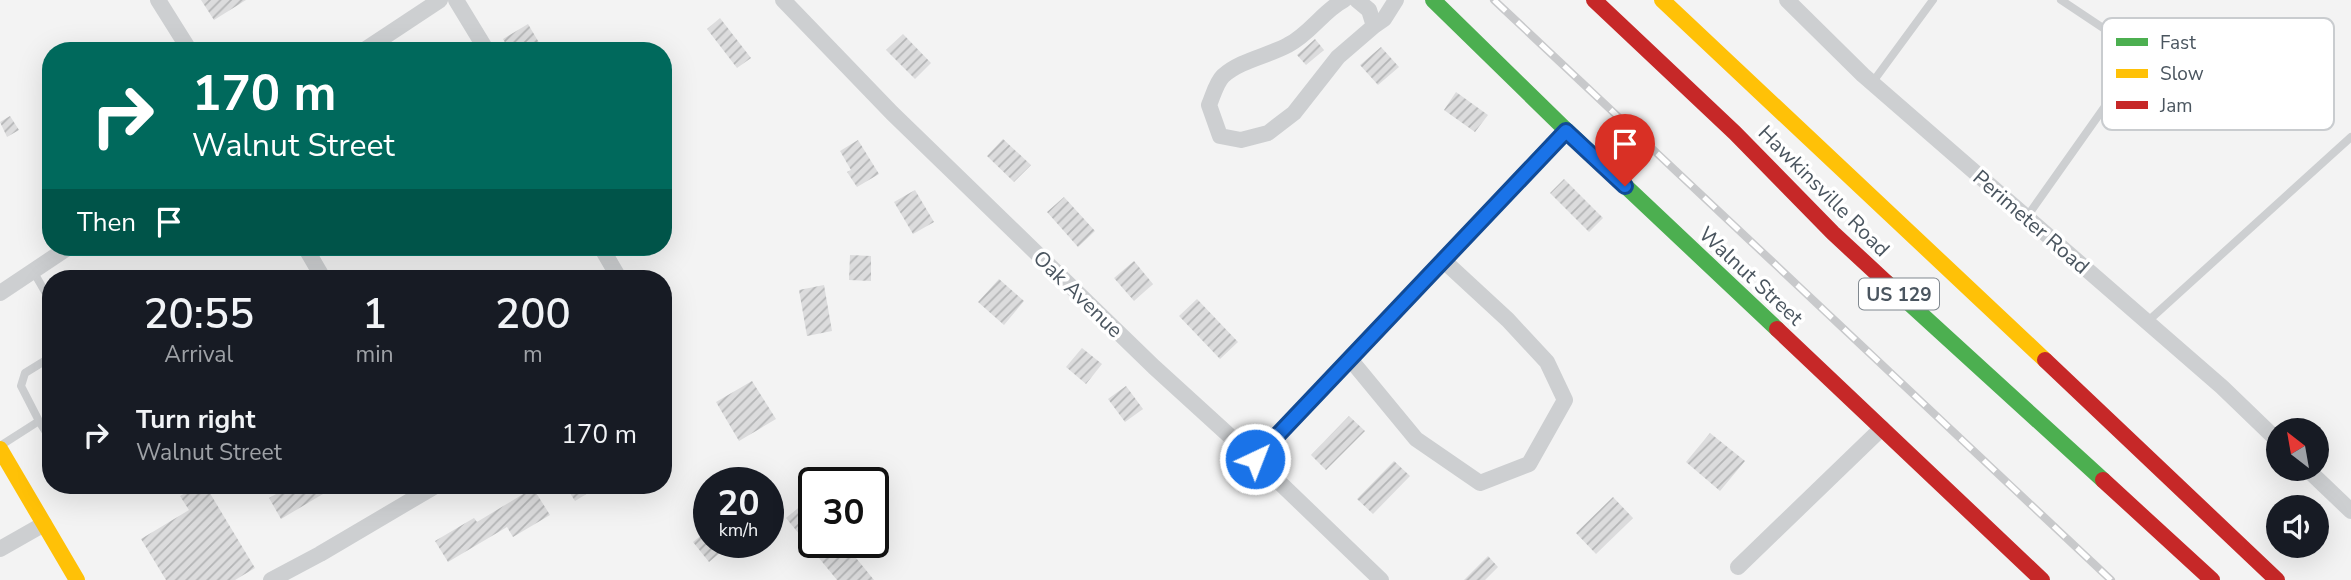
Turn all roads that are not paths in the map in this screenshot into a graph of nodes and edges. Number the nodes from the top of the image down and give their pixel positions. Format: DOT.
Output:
graph roads {
  1 [pos="158,0"];
  2 [pos="440,0"];
  3 [pos="456,0"];
  4 [pos="783,0"];
  5 [pos="1344,0"];
  6 [pos="1357,0"];
  7 [pos="1396,0"];
  8 [pos="1433,0"];
  9 [pos="1594,0"];
  10 [pos="1662,0"];
  11 [pos="1787,0"];
  12 [pos="1933,0"];
  13 [pos="2062,0"];
  14 [pos="1374,26"];
  15 [pos="2102,27"];
  16 [pos="184,42"];
  17 [pos="377,42"];
  18 [pos="482,42"];
  19 [pos="1872,83"];
  20 [pos="2102,111"];
  21 [pos="1566,131"];
  22 [pos="2351,137"];
  23 [pos="2026,218"];
  24 [pos="56,256"];
  25 [pos="1443,260"];
  26 [pos="33,271"];
  27 [pos="42,286"];
  28 [pos="0,293"];
  29 [pos="2147,323"];
  30 [pos="1350,359"];
  31 [pos="42,363"];
  32 [pos="39,421"];
  33 [pos="42,426"];
  34 [pos="1882,428"];
  35 [pos="2266,429"];
  36 [pos="0,448"];
  37 [pos="1255,459"];
  38 [pos="2320,481"];
  39 [pos="422,494"];
  40 [pos="2351,511"];
  41 [pos="44,524"];
  42 [pos="0,549"];
  43 [pos="1738,567"];
  44 [pos="78,580"];
  45 [pos="271,580"];
  46 [pos="1381,580"];
  47 [pos="2042,580"];
  48 [pos="2212,580"];
  49 [pos="2277,580"];
  1 -- 16 [label="street"];
  2 -- 17 [label="street"];
  3 -- 18 [label="street"];
  4 -- 37 [label="street, Oak Avenue"];
  5 -- 14 [label="street"];
  6 -- 14 [label="street"];
  7 -- 14 [label="street"];
  8 -- 21 [label="main road, Walnut Street"];
  9 -- 48 [label="main road, Hawkinsville Road / US 129"];
  10 -- 49 [label="main road, Hawkinsville Road / US 129"];
  11 -- 19 [label="street, Perimeter Road"];
  12 -- 19 [label="lane"];
  13 -- 15 [label="lane"];
  19 -- 23 [label="street, Perimeter Road"];
  20 -- 23 [label="lane"];
  21 -- 25 [label="street"];
  21 -- 34 [label="main road, Walnut Street"];
  22 -- 29 [label="lane"];
  23 -- 29 [label="street, Perimeter Road"];
  24 -- 26 [label="street"];
  25 -- 30 [label="street"];
  25 -- 30 [label="street"];
  26 -- 27 [label="lane"];
  26 -- 28 [label="street"];
  29 -- 35 [label="street, Perimeter Road"];
  30 -- 37 [label="street"];
  31 -- 32 [label="lane"];
  32 -- 33 [label="lane"];
  32 -- 36 [label="lane"];
  34 -- 43 [label="street"];
  34 -- 47 [label="main road, Walnut Street"];
  36 -- 41 [label="main road"];
  37 -- 46 [label="street, Oak Avenue"];
  38 -- 40 [label="street"];
  39 -- 45 [label="street"];
  41 -- 42 [label="street"];
  41 -- 44 [label="main road"];
}
